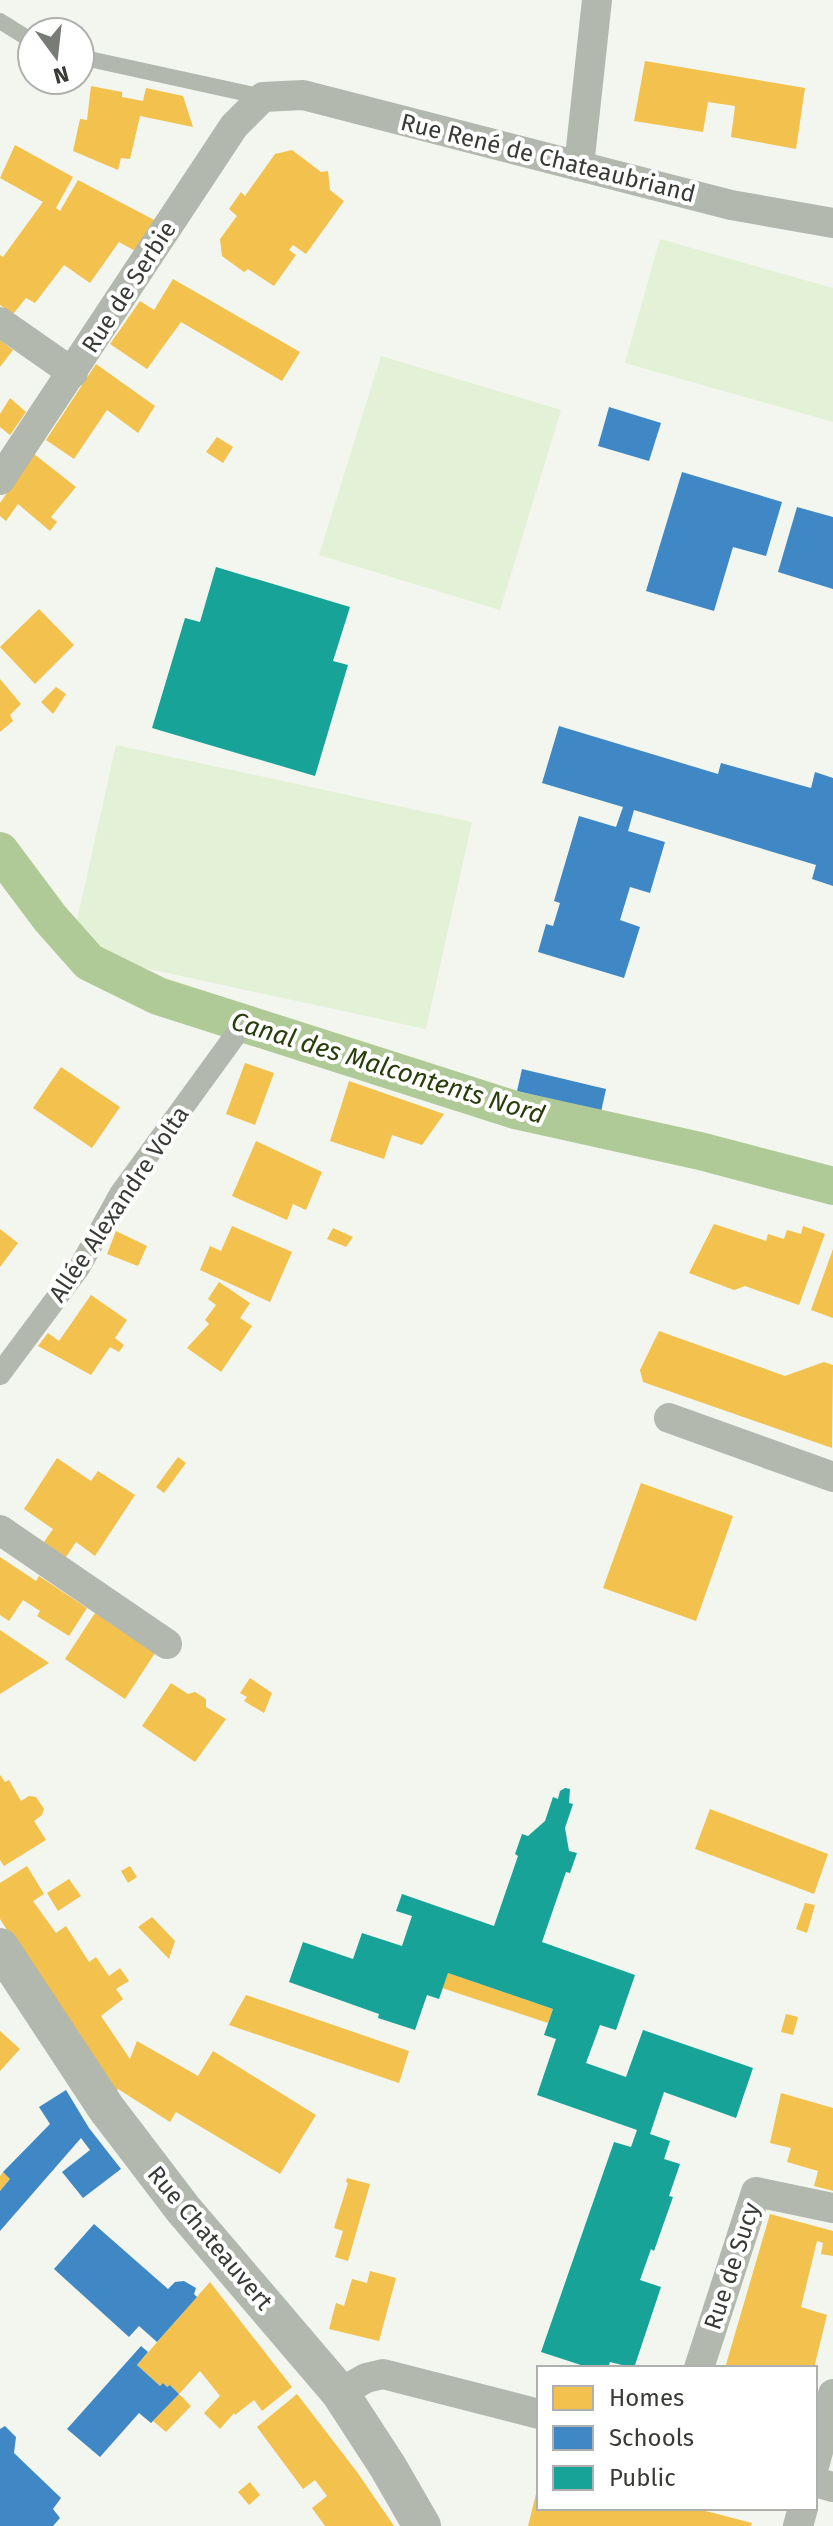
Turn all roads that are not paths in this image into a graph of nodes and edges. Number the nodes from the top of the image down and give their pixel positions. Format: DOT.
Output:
graph roads {
  1 [pos="597,0"];
  2 [pos="96,60"];
  3 [pos="263,97"];
  4 [pos="579,166"];
  5 [pos="833,223"];
  6 [pos="0,322"];
  7 [pos="73,373"];
  8 [pos="0,480"];
  9 [pos="237,1033"];
  10 [pos="0,1374"];
  11 [pos="669,1418"];
  12 [pos="833,1477"];
  13 [pos="0,1530"];
  14 [pos="167,1644"];
  15 [pos="0,1947"];
  16 [pos="833,2208"];
  17 [pos="700,2366"];
  18 [pos="340,2393"];
  19 [pos="833,2394"];
  20 [pos="537,2413"];
  21 [pos="817,2455"];
  22 [pos="422,2526"];
  1 -- 4 [label="street"];
  2 -- 3 [label="lane"];
  3 -- 4 [label="street, Rue René de Chateaubriand"];
  3 -- 7 [label="street, Rue de Serbie"];
  4 -- 5 [label="street, Rue René de Chateaubriand"];
  6 -- 7 [label="street"];
  7 -- 8 [label="street, Rue de Serbie"];
  9 -- 10 [label="street, Allée Alexandre Volta"];
  11 -- 12 [label="street"];
  13 -- 14 [label="street"];
  15 -- 18 [label="street, Rue Chateauvert"];
  16 -- 17 [label="street, Rue de Sucy"];
  18 -- 20 [label="street"];
  18 -- 22 [label="street, Rue Chateauvert"];
  19 -- 21 [label="street"];
}
